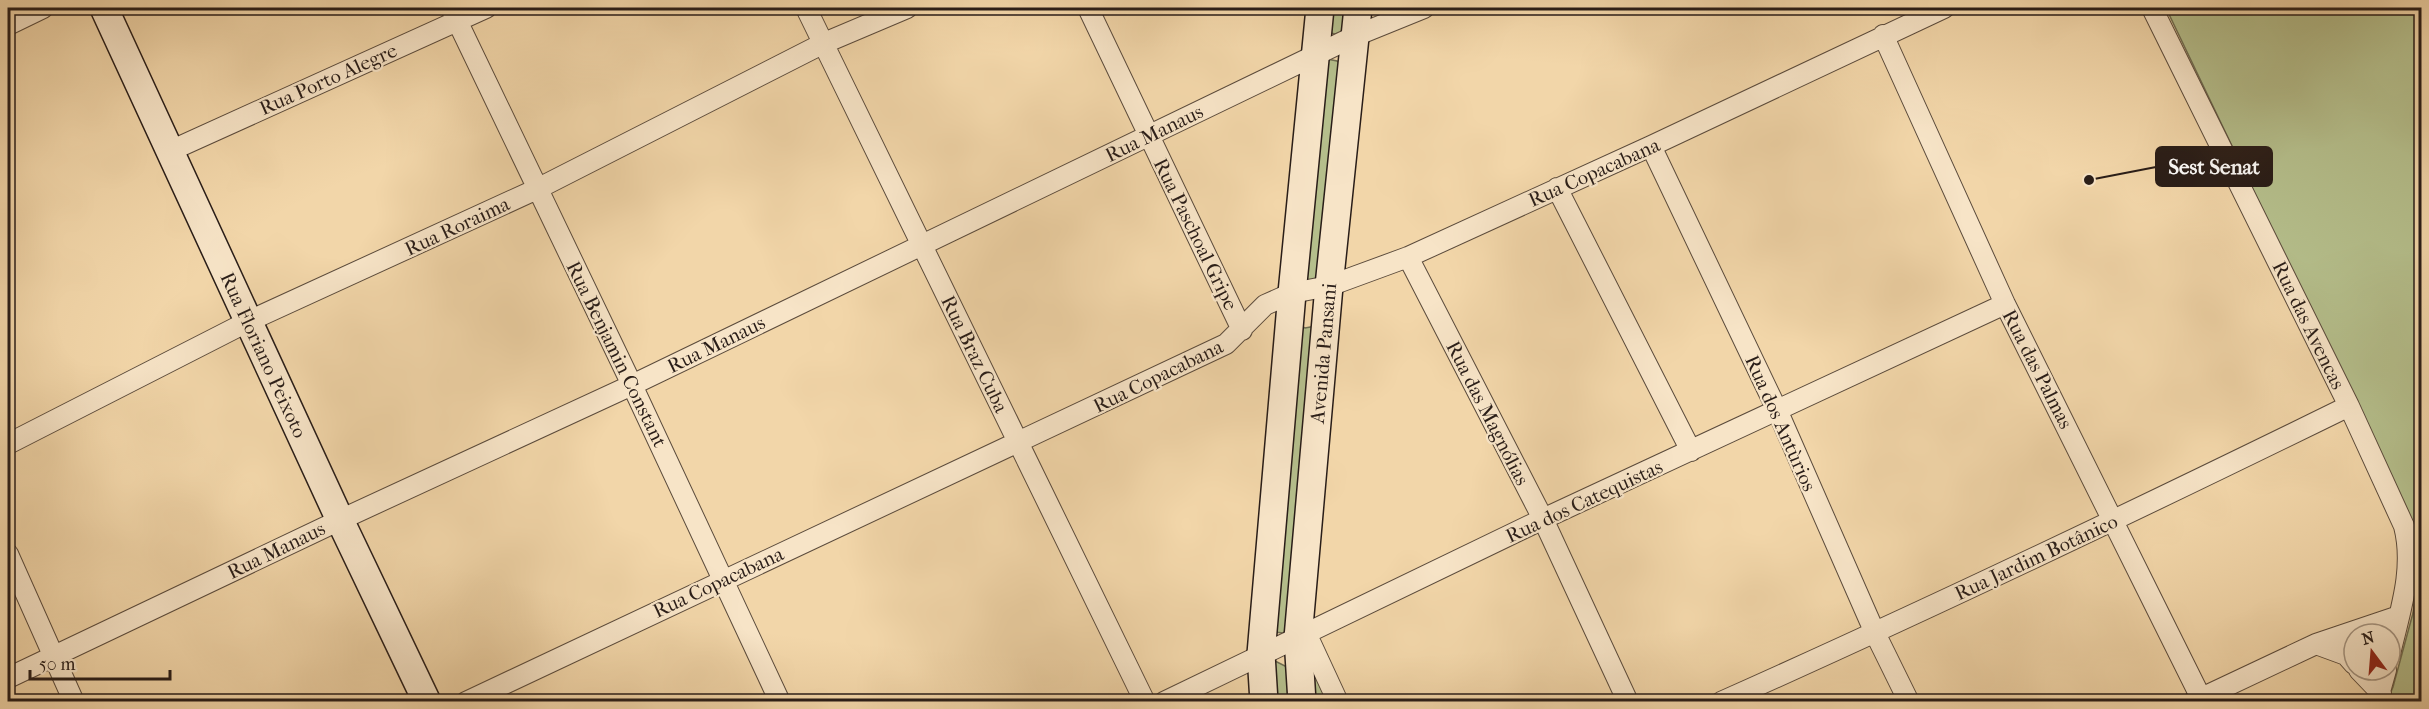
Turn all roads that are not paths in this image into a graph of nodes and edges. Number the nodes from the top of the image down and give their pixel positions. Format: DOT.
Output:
graph roads {
  1 [pos="43,8"];
  2 [pos="104,8"];
  3 [pos="486,8"];
  4 [pos="806,8"];
  5 [pos="907,8"];
  6 [pos="1089,8"];
  7 [pos="1320,8"];
  8 [pos="1358,8"];
  9 [pos="1424,8"];
  10 [pos="1944,8"];
  11 [pos="2152,8"];
  12 [pos="455,14"];
  13 [pos="8,25"];
  14 [pos="1883,35"];
  15 [pos="1355,36"];
  16 [pos="822,44"];
  17 [pos="1314,57"];
  18 [pos="1149,136"];
  19 [pos="1651,146"];
  20 [pos="170,151"];
  21 [pos="1557,188"];
  22 [pos="537,189"];
  23 [pos="922,243"];
  24 [pos="1408,257"];
  25 [pos="1329,286"];
  26 [pos="1292,293"];
  27 [pos="2005,304"];
  28 [pos="249,321"];
  29 [pos="1242,330"];
  30 [pos="632,385"];
  31 [pos="2349,406"];
  32 [pos="1778,412"];
  33 [pos="1018,443"];
  34 [pos="8,444"];
  35 [pos="1691,452"];
  36 [pos="1543,519"];
  37 [pos="340,520"];
  38 [pos="2115,521"];
  39 [pos="8,554"];
  40 [pos="723,579"];
  41 [pos="2399,616"];
  42 [pos="2398,622"];
  43 [pos="1302,631"];
  44 [pos="1875,633"];
  45 [pos="2316,644"];
  46 [pos="1261,654"];
  47 [pos="2342,654"];
  48 [pos="54,656"];
  49 [pos="8,678"];
  50 [pos="2368,682"];
  51 [pos="2383,682"];
  52 [pos="2379,697"];
  53 [pos="2197,700"];
  54 [pos="74,702"];
  55 [pos="427,702"];
  56 [pos="466,702"];
  57 [pos="780,702"];
  58 [pos="1145,702"];
  59 [pos="1164,702"];
  60 [pos="1264,702"];
  61 [pos="1302,702"];
  62 [pos="1338,702"];
  63 [pos="1628,702"];
  64 [pos="1721,702"];
  65 [pos="1909,702"];
  1 -- 13 [label="street"];
  2 -- 20 [label="main road, Rua Floriano Peixoto"];
  3 -- 12 [label="street, Rua Porto Alegre"];
  4 -- 16 [label="street, Rua Braz Cuba"];
  5 -- 16 [label="street, Rua Roraima"];
  6 -- 18 [label="street, Rua Paschoal Gripe"];
  7 -- 17 [label="main road, Avenida Pansani"];
  8 -- 15 [label="main road, Avenida Pansani"];
  9 -- 15 [label="street, Rua Manaus"];
  10 -- 14 [label="street, Rua Copacabana"];
  11 -- 31 [label="street, Rua das Avencas"];
  12 -- 20 [label="street, Rua Porto Alegre"];
  12 -- 22 [label="street, Rua Benjamin Constant"];
  14 -- 19 [label="street, Rua Copacabana"];
  14 -- 27 [label="street, Rua das Palmas"];
  15 -- 17 [label="street, Rua Manaus"];
  15 -- 25 [label="main road, Avenida Pansani"];
  16 -- 22 [label="street, Rua Roraima"];
  16 -- 23 [label="street, Rua Braz Cuba"];
  17 -- 18 [label="street, Rua Manaus"];
  17 -- 26 [label="main road, Avenida Pansani"];
  18 -- 23 [label="street, Rua Manaus"];
  18 -- 29 [label="street, Rua Paschoal Gripe"];
  19 -- 21 [label="street, Rua Copacabana"];
  19 -- 32 [label="street, Rua dos Antùrios"];
  20 -- 28 [label="main road, Rua Floriano Peixoto"];
  21 -- 24 [label="street, Rua Copacabana"];
  21 -- 35 [label="street"];
  22 -- 28 [label="street, Rua Roraima"];
  22 -- 30 [label="street, Rua Benjamin Constant"];
  23 -- 30 [label="street, Rua Manaus"];
  23 -- 33 [label="street, Rua Braz Cuba"];
  24 -- 25 [label="street, Rua Copacabana"];
  24 -- 36 [label="street, Rua das Magnólias"];
  25 -- 26 [label="street, Rua Copacabana"];
  25 -- 43 [label="main road, Avenida Pansani"];
  26 -- 29 [label="street, Rua Copacabana"];
  26 -- 46 [label="main road, Avenida Pansani"];
  27 -- 32 [label="street, Rua dos Catequistas"];
  27 -- 38 [label="street, Rua das Palmas"];
  28 -- 34 [label="street, Rua Roraima"];
  28 -- 37 [label="main road, Rua Floriano Peixoto"];
  29 -- 33 [label="street, Rua Copacabana"];
  30 -- 37 [label="street, Rua Manaus"];
  30 -- 40 [label="street, Rua Benjamin Constant"];
  31 -- 38 [label="street, Rua Jardim Botânico"];
  31 -- 41 [label="street, Rua das Avencas"];
  32 -- 35 [label="street, Rua dos Catequistas"];
  32 -- 44 [label="street, Rua dos Antùrios"];
  33 -- 40 [label="street, Rua Copacabana"];
  33 -- 58 [label="street, Rua Braz Cuba"];
  35 -- 36 [label="street, Rua dos Catequistas"];
  36 -- 43 [label="street, Rua dos Catequistas"];
  36 -- 63 [label="street, Rua das Magnólias"];
  37 -- 48 [label="street, Rua Manaus"];
  37 -- 55 [label="main road, Rua Floriano Peixoto"];
  38 -- 44 [label="street, Rua Jardim Botânico"];
  38 -- 53 [label="street, Rua das Palmas"];
  39 -- 48 [label="street"];
  40 -- 56 [label="street, Rua Copacabana"];
  40 -- 57 [label="street, Rua Benjamin Constant"];
  41 -- 42 [label="street, Rua das Avencas"];
  41 -- 45 [label="street"];
  43 -- 46 [label="street, Rua dos Catequistas"];
  43 -- 61 [label="main road, Avenida Pansani"];
  43 -- 62 [label="street"];
  44 -- 64 [label="street, Rua Jardim Botânico"];
  44 -- 65 [label="street, Rua dos Antùrios"];
  45 -- 47 [label="street"];
  45 -- 53 [label="street"];
  46 -- 59 [label="street, Rua dos Catequistas"];
  46 -- 60 [label="main road, Avenida Pansani"];
  48 -- 49 [label="street, Rua Manaus"];
  48 -- 54 [label="street"];
  50 -- 52 [label="street"];
  51 -- 52 [label="street"];
}
